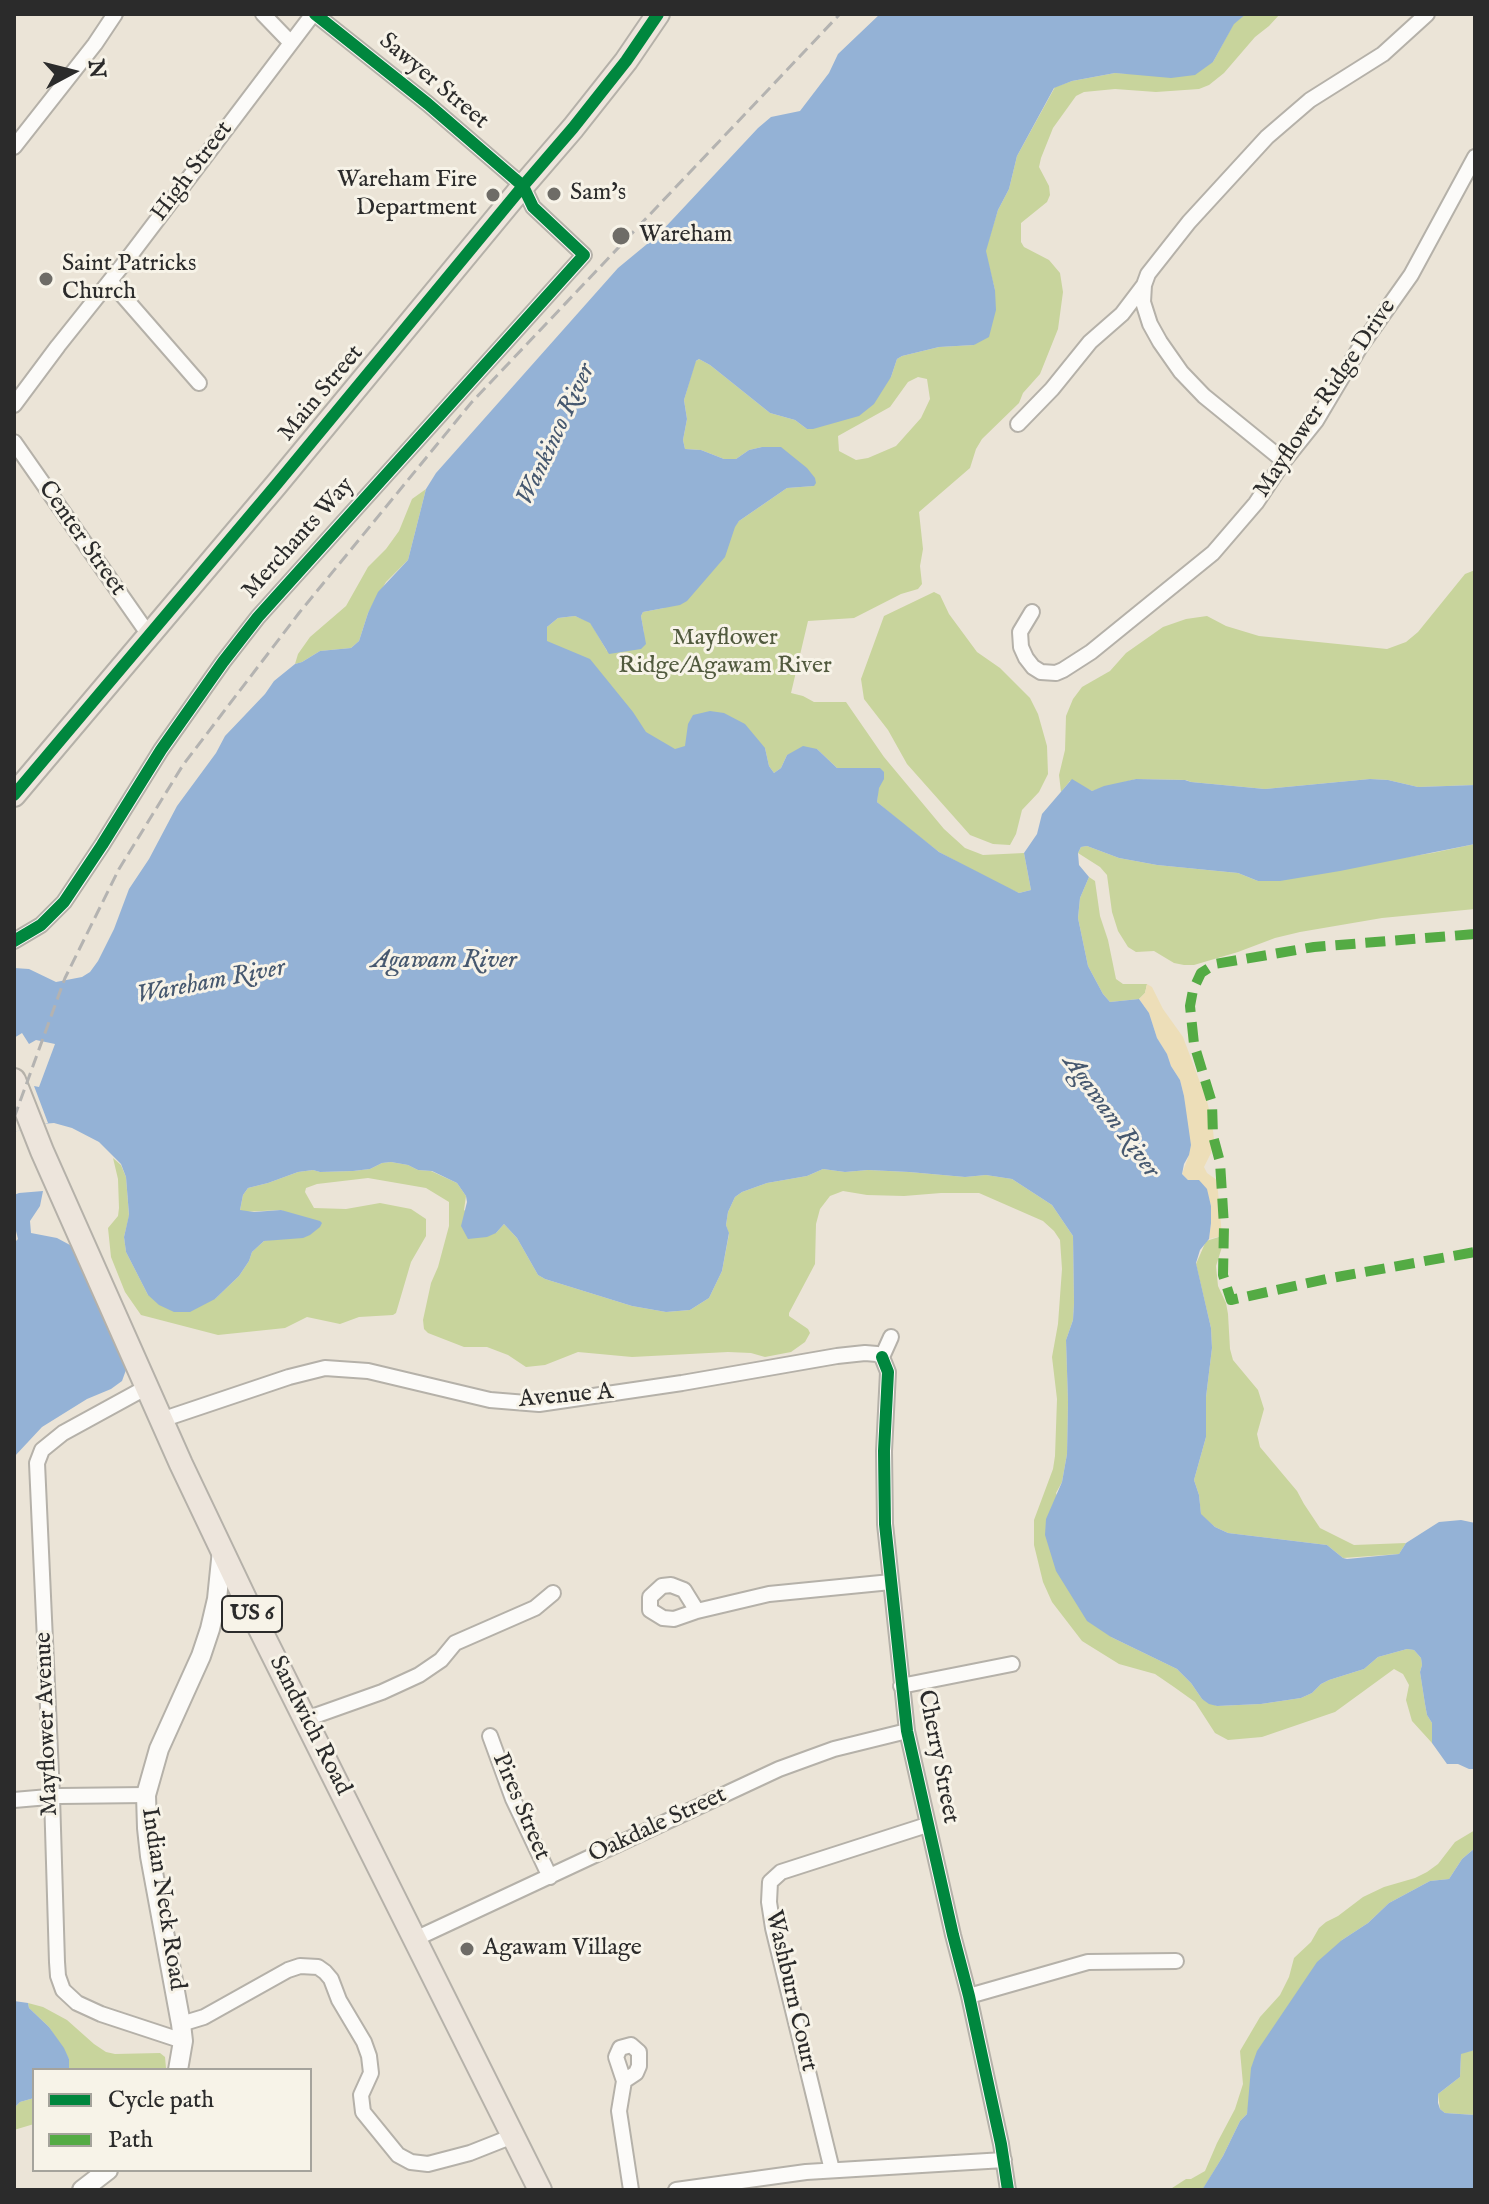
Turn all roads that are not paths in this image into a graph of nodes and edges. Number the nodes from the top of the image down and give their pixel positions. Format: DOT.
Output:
graph roads {
  1 [pos="115,14"];
  2 [pos="263,14"];
  3 [pos="314,14"];
  4 [pos="658,14"];
  5 [pos="1427,14"];
  6 [pos="291,43"];
  7 [pos="14,147"];
  8 [pos="1475,157"];
  9 [pos="523,186"];
  10 [pos="110,281"];
  11 [pos="1144,285"];
  12 [pos="199,383"];
  13 [pos="14,405"];
  14 [pos="1018,424"];
  15 [pos="14,442"];
  16 [pos="1284,461"];
  17 [pos="1032,612"];
  18 [pos="149,635"];
  19 [pos="14,795"];
  20 [pos="14,941"];
  21 [pos="14,1080"];
  22 [pos="891,1337"];
  23 [pos="882,1357"];
  24 [pos="147,1387"];
  25 [pos="161,1420"];
  26 [pos="222,1549"];
  27 [pos="891,1582"];
  28 [pos="553,1593"];
  29 [pos="697,1611"];
  30 [pos="1012,1664"];
  31 [pos="901,1686"];
  32 [pos="306,1719"];
  33 [pos="907,1731"];
  34 [pos="490,1736"];
  35 [pos="146,1795"];
  36 [pos="52,1796"];
  37 [pos="14,1800"];
  38 [pos="927,1825"];
  39 [pos="550,1877"];
  40 [pos="415,1939"];
  41 [pos="1176,1961"];
  42 [pos="969,1996"];
  43 [pos="182,2032"];
  44 [pos="178,2068"];
  45 [pos="624,2081"];
  46 [pos="513,2136"];
  47 [pos="1004,2160"];
  48 [pos="832,2170"];
  49 [pos="105,2172"];
  50 [pos="82,2190"];
  51 [pos="540,2190"];
  52 [pos="631,2190"];
  53 [pos="676,2190"];
  54 [pos="1008,2190"];
  1 -- 7 [label="street"];
  2 -- 6 [label="street"];
  3 -- 6 [label="street, High Street"];
  3 -- 9 [label="street, Sawyer Street"];
  4 -- 9 [label="main road, Main Street"];
  5 -- 11 [label="street"];
  6 -- 10 [label="street, High Street"];
  8 -- 16 [label="street, Mayflower Ridge Drive"];
  9 -- 18 [label="main road, Main Street"];
  9 -- 20 [label="street, Merchants Way"];
  10 -- 12 [label="street"];
  10 -- 13 [label="street, High Street"];
  11 -- 14 [label="street"];
  11 -- 16 [label="street"];
  15 -- 18 [label="street, Center Street"];
  16 -- 17 [label="street, Mayflower Ridge Drive"];
  18 -- 19 [label="main road, Main Street"];
  21 -- 24 [label="main road, Sandwich Road / US 6"];
  22 -- 23 [label="street"];
  23 -- 25 [label="street, Avenue A"];
  23 -- 27 [label="street, Cherry Street"];
  24 -- 25 [label="main road, Sandwich Road / US 6"];
  24 -- 36 [label="street, Mayflower Avenue"];
  25 -- 26 [label="main road, Sandwich Road / US 6"];
  26 -- 32 [label="main road, Sandwich Road / US 6"];
  26 -- 35 [label="street, Indian Neck Road"];
  27 -- 29 [label="street"];
  27 -- 31 [label="street, Cherry Street"];
  28 -- 32 [label="street"];
  30 -- 31 [label="street"];
  31 -- 33 [label="street, Cherry Street"];
  32 -- 40 [label="main road, Sandwich Road / US 6"];
  33 -- 38 [label="street, Cherry Street"];
  33 -- 39 [label="street, Oakdale Street"];
  34 -- 39 [label="street, Pires Street"];
  35 -- 36 [label="street"];
  35 -- 43 [label="street, Indian Neck Road"];
  36 -- 37 [label="street"];
  36 -- 43 [label="street, Mayflower Avenue"];
  38 -- 42 [label="street, Cherry Street"];
  38 -- 48 [label="street, Washburn Court"];
  39 -- 40 [label="street, Oakdale Street"];
  40 -- 46 [label="main road, Sandwich Road / US 6"];
  41 -- 42 [label="street"];
  42 -- 47 [label="street, Cherry Street"];
  43 -- 44 [label="street, Indian Neck Road"];
  43 -- 46 [label="street"];
  45 -- 52 [label="street"];
  46 -- 51 [label="main road, Sandwich Road / US 6"];
  47 -- 48 [label="street"];
  47 -- 54 [label="street, Cherry Street"];
  48 -- 53 [label="street"];
  49 -- 50 [label="street"];
}
